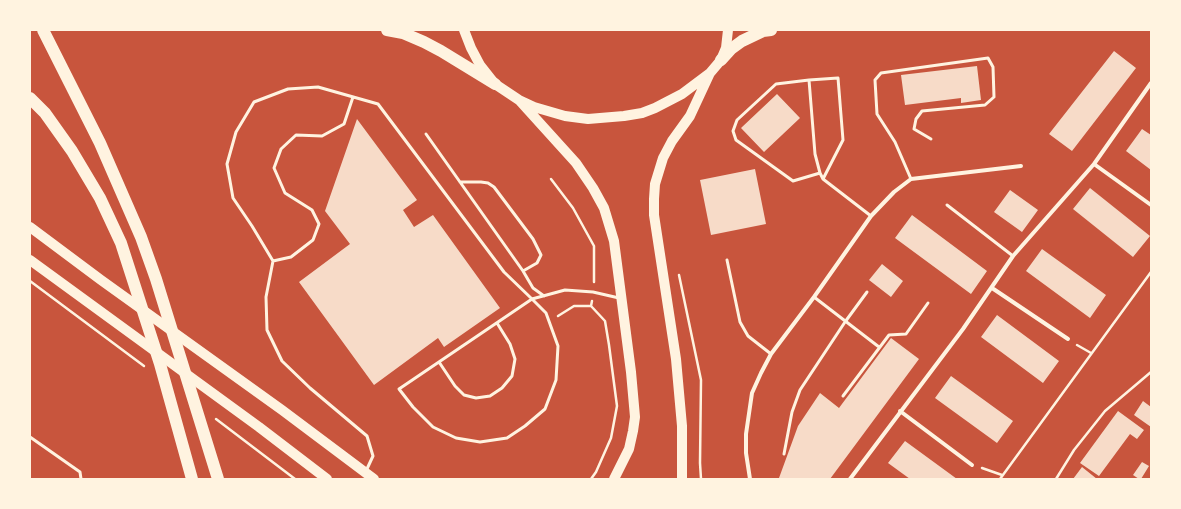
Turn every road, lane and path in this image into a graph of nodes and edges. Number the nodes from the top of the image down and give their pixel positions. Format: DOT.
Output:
graph roads {
  1 [pos="43,30"];
  2 [pos="387,30"];
  3 [pos="464,30"];
  4 [pos="728,30"];
  5 [pos="771,30"];
  6 [pos="721,60"];
  7 [pos="710,73"];
  8 [pos="809,80"];
  9 [pos="1151,82"];
  10 [pos="495,84"];
  11 [pos="353,97"];
  12 [pos="30,98"];
  13 [pos="520,100"];
  14 [pos="426,134"];
  15 [pos="931,139"];
  16 [pos="1094,164"];
  17 [pos="1021,166"];
  18 [pos="820,173"];
  19 [pos="551,179"];
  20 [pos="823,179"];
  21 [pos="911,180"];
  22 [pos="460,182"];
  23 [pos="947,205"];
  24 [pos="1151,205"];
  25 [pos="871,216"];
  26 [pos="30,227"];
  27 [pos="1013,256"];
  28 [pos="30,260"];
  29 [pos="727,260"];
  30 [pos="273,261"];
  31 [pos="523,271"];
  32 [pos="678,272"];
  33 [pos="1151,272"];
  34 [pos="992,288"];
  35 [pos="593,292"];
  36 [pos="867,292"];
  37 [pos="544,296"];
  38 [pos="814,298"];
  39 [pos="532,299"];
  40 [pos="622,299"];
  41 [pos="928,303"];
  42 [pos="591,306"];
  43 [pos="549,321"];
  44 [pos="845,322"];
  45 [pos="497,323"];
  46 [pos="1068,339"];
  47 [pos="879,347"];
  48 [pos="1091,353"];
  49 [pos="771,354"];
  50 [pos="439,362"];
  51 [pos="1151,372"];
  52 [pos="843,396"];
  53 [pos="900,411"];
  54 [pos="30,437"];
  55 [pos="784,454"];
  56 [pos="277,465"];
  57 [pos="972,465"];
  58 [pos="1002,475"];
  59 [pos="369,476"];
  60 [pos="81,479"];
  61 [pos="192,479"];
  62 [pos="218,479"];
  63 [pos="295,479"];
  64 [pos="327,479"];
  65 [pos="591,479"];
  66 [pos="614,479"];
  67 [pos="682,479"];
  68 [pos="701,479"];
  69 [pos="750,479"];
  70 [pos="850,479"];
  71 [pos="1000,479"];
  72 [pos="1056,479"];
  1 -- 62 [label="highway"];
  2 -- 10 [label="highway"];
  3 -- 10 [label="main road"];
  4 -- 6 [label="main road"];
  5 -- 6 [label="highway"];
  6 -- 7 [label="main road"];
  7 -- 13 [label="main road"];
  7 -- 67 [label="main road"];
  8 -- 18 [label="lane"];
  8 -- 18 [label="lane"];
  8 -- 20 [label="lane"];
  9 -- 16 [label="street"];
  10 -- 13 [label="main road"];
  11 -- 30 [label="lane"];
  11 -- 30 [label="lane"];
  11 -- 39 [label="lane"];
  12 -- 61 [label="highway"];
  13 -- 40 [label="main road"];
  14 -- 22 [label="lane"];
  15 -- 21 [label="lane"];
  16 -- 24 [label="street"];
  16 -- 27 [label="street"];
  17 -- 21 [label="street"];
  18 -- 20 [label="lane"];
  19 -- 35 [label="path"];
  20 -- 25 [label="lane"];
  21 -- 25 [label="street"];
  22 -- 31 [label="lane"];
  22 -- 31 [label="lane"];
  23 -- 27 [label="lane"];
  25 -- 38 [label="street"];
  26 -- 59 [label="main road"];
  27 -- 34 [label="street"];
  28 -- 64 [label="main road"];
  29 -- 49 [label="lane"];
  30 -- 59 [label="lane"];
  31 -- 37 [label="lane"];
  32 -- 68 [label="path"];
  33 -- 48 [label="path"];
  34 -- 46 [label="street"];
  34 -- 53 [label="street"];
  35 -- 37 [label="lane"];
  35 -- 40 [label="lane"];
  35 -- 42 [label="path"];
  36 -- 44 [label="lane"];
  37 -- 39 [label="lane"];
  38 -- 44 [label="lane"];
  38 -- 49 [label="street"];
  39 -- 43 [label="lane"];
  39 -- 45 [label="lane"];
  40 -- 66 [label="main road"];
  41 -- 47 [label="lane"];
  42 -- 43 [label="path"];
  42 -- 65 [label="path"];
  43 -- 50 [label="lane"];
  44 -- 47 [label="lane"];
  44 -- 55 [label="lane"];
  45 -- 50 [label="lane"];
  45 -- 50 [label="lane"];
  46 -- 48 [label="path"];
  47 -- 52 [label="lane"];
  48 -- 58 [label="path"];
  49 -- 69 [label="street"];
  51 -- 72 [label="path"];
  53 -- 57 [label="street"];
  53 -- 70 [label="street"];
  54 -- 60 [label="lane"];
  56 -- 63 [label="path"];
  57 -- 58 [label="path"];
  58 -- 71 [label="path"];
}
